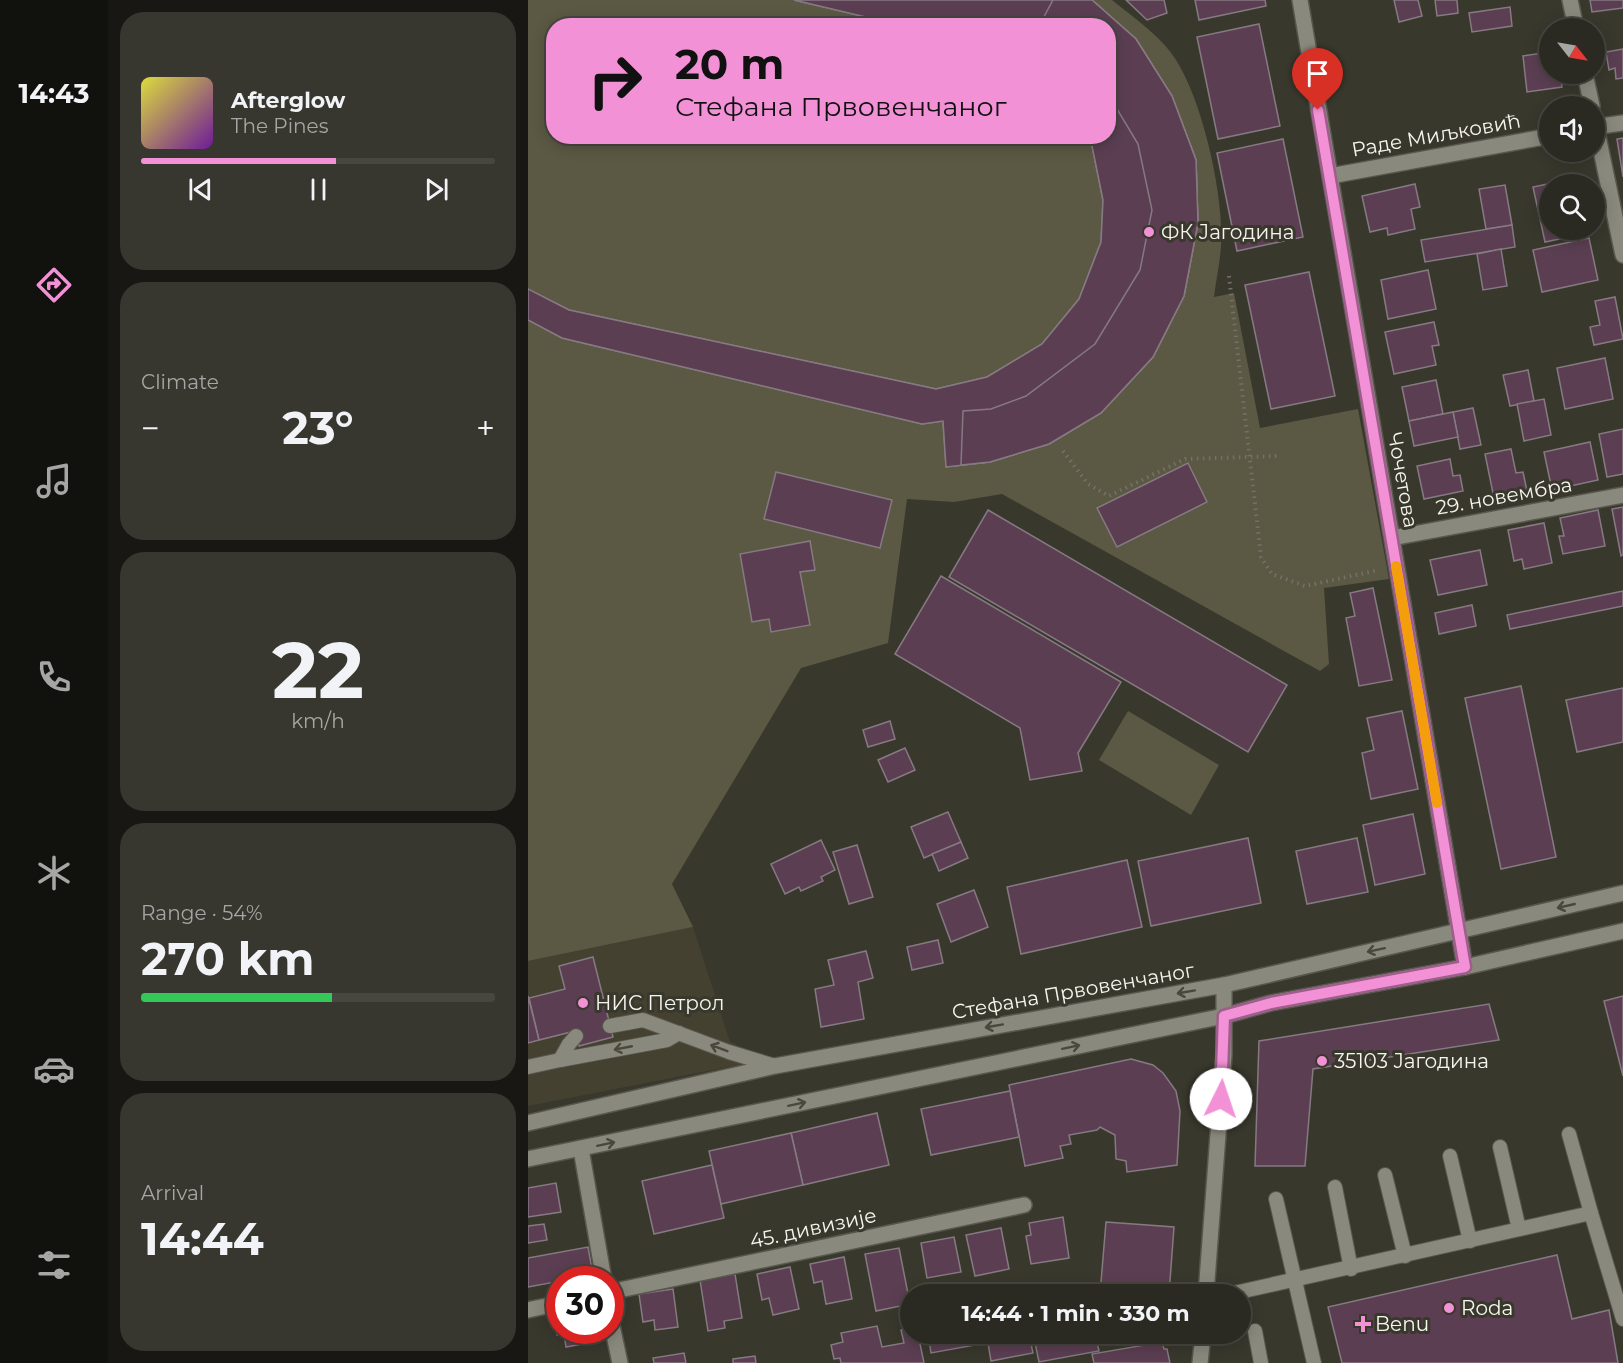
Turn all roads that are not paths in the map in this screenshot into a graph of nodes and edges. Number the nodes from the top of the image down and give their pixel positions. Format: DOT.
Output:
graph roads {
  1 [pos="1300,0"];
  2 [pos="1570,0"];
  3 [pos="1574,18"];
  4 [pos="1623,123"];
  5 [pos="1605,124"];
  6 [pos="1539,138"];
  7 [pos="1603,162"];
  8 [pos="1330,176"];
  9 [pos="1623,255"];
  10 [pos="1623,495"];
  11 [pos="1392,538"];
  12 [pos="1623,893"];
  13 [pos="1459,931"];
  14 [pos="1623,931"];
  15 [pos="1465,967"];
  16 [pos="1224,985"];
  17 [pos="1224,1016"];
  18 [pos="610,1026"];
  19 [pos="679,1032"];
  20 [pos="576,1036"];
  21 [pos="560,1060"];
  22 [pos="775,1066"];
  23 [pos="528,1067"];
  24 [pos="528,1123"];
  25 [pos="1569,1134"];
  26 [pos="1500,1147"];
  27 [pos="581,1149"];
  28 [pos="1450,1156"];
  29 [pos="528,1159"];
  30 [pos="1384,1175"];
  31 [pos="1335,1187"];
  32 [pos="1276,1199"];
  33 [pos="1024,1205"];
  34 [pos="1591,1213"];
  35 [pos="1520,1229"];
  36 [pos="1470,1241"];
  37 [pos="1404,1256"];
  38 [pos="602,1266"];
  39 [pos="1351,1269"];
  40 [pos="1294,1282"];
  41 [pos="1207,1284"];
  42 [pos="624,1289"];
  43 [pos="1251,1290"];
  44 [pos="546,1306"];
  45 [pos="528,1310"];
  46 [pos="1623,1320"];
  47 [pos="1255,1331"];
  48 [pos="616,1344"];
  49 [pos="1202,1344"];
  50 [pos="620,1363"];
  51 [pos="1200,1363"];
  52 [pos="1261,1363"];
  53 [pos="1314,1363"];
  1 -- 8 [label="street, Чочетова"];
  2 -- 3 [label="street"];
  4 -- 5 [label="street"];
  6 -- 8 [label="street, Раде Миљковић"];
  7 -- 9 [label="street"];
  8 -- 11 [label="street, Чочетова"];
  10 -- 11 [label="street, 29. новембра"];
  11 -- 13 [label="street, Чочетова"];
  12 -- 13 [label="street, Стефана Првовенчаног, one-way"];
  13 -- 15 [label="street, Чочетова"];
  13 -- 16 [label="street, Стефана Првовенчаног, one-way"];
  14 -- 15 [label="street"];
  15 -- 17 [label="street"];
  16 -- 17 [label="street"];
  16 -- 22 [label="street, Стефана Првовенчаног, one-way"];
  27 -- 17 [label="street, one-way"];
  17 -- 41 [label="street"];
  18 -- 19 [label="lane"];
  19 -- 21 [label="lane, one-way"];
  22 -- 19 [label="lane, one-way"];
  20 -- 21 [label="lane"];
  21 -- 23 [label="lane"];
  22 -- 24 [label="street, Стефана Првовенчаног"];
  25 -- 34 [label="lane"];
  26 -- 35 [label="lane"];
  27 -- 29 [label="street"];
  27 -- 38 [label="street"];
  28 -- 36 [label="lane"];
  30 -- 37 [label="lane"];
  31 -- 39 [label="lane"];
  32 -- 40 [label="lane"];
  33 -- 42 [label="street, 45. дивизије"];
  34 -- 35 [label="lane"];
  34 -- 46 [label="lane"];
  35 -- 36 [label="lane"];
  36 -- 37 [label="lane"];
  37 -- 39 [label="lane"];
  39 -- 40 [label="lane"];
  40 -- 43 [label="lane"];
  40 -- 53 [label="lane"];
  44 -- 45 [label="street"];
  47 -- 52 [label="lane"];
  48 -- 50 [label="street"];
  49 -- 51 [label="street"];
}
